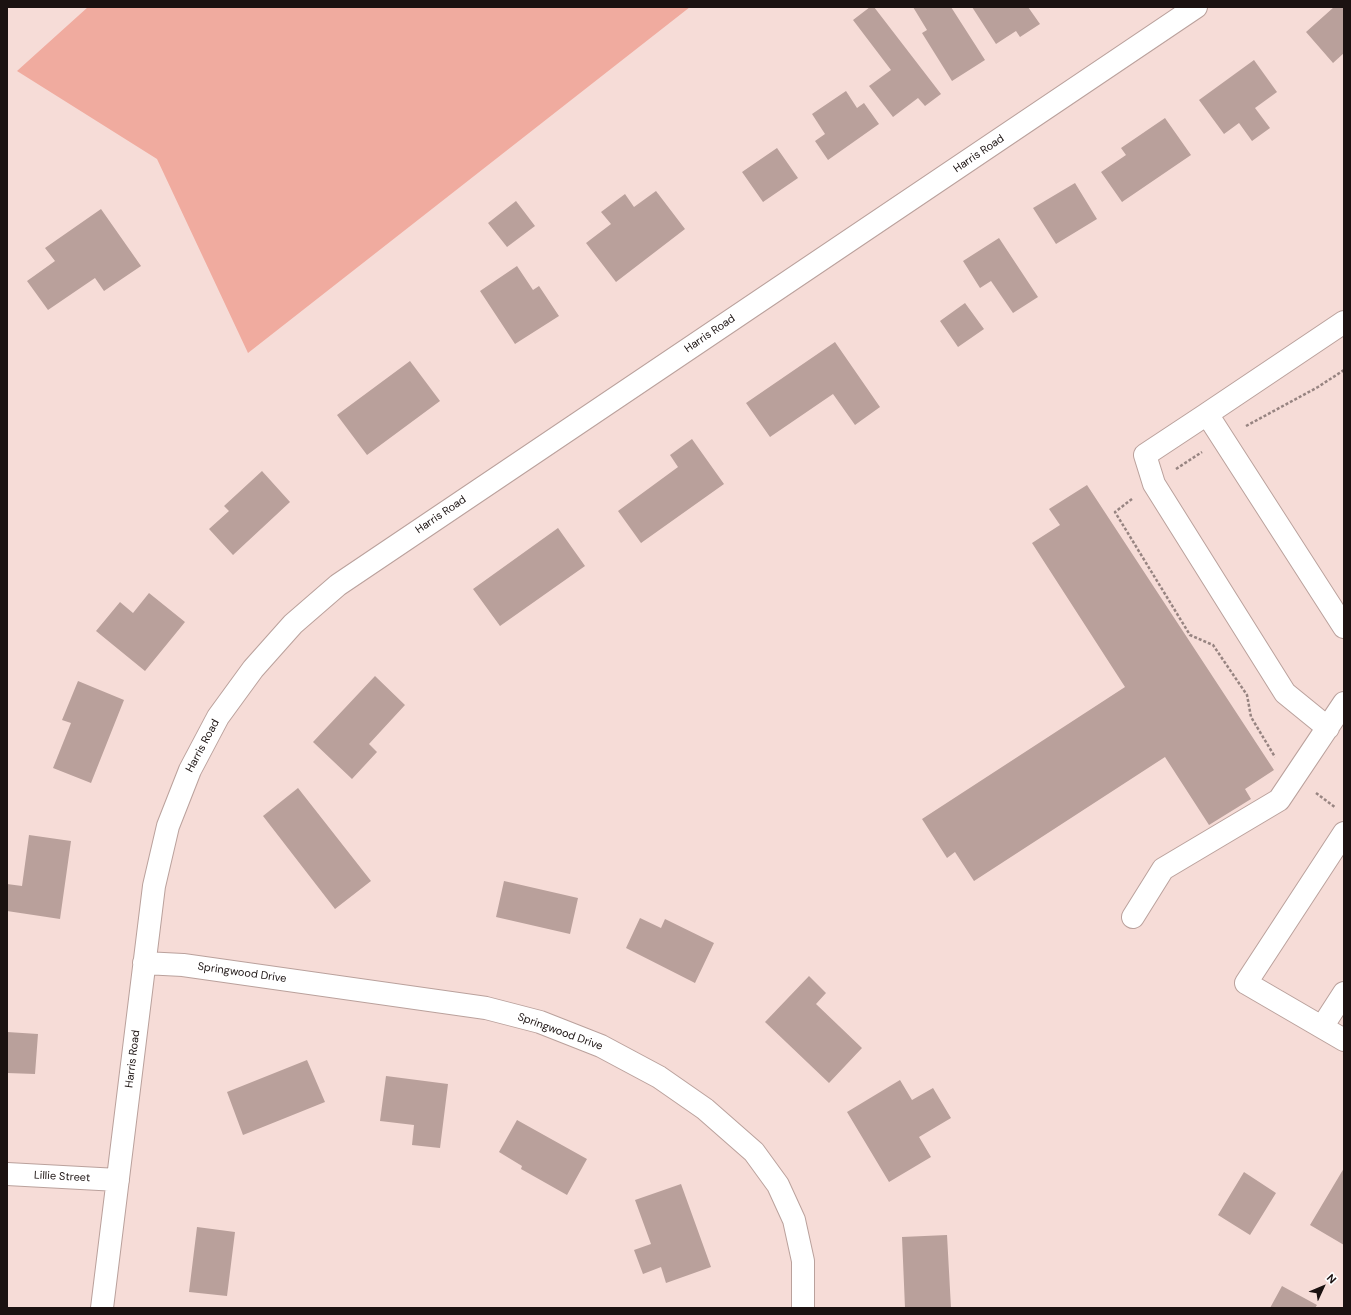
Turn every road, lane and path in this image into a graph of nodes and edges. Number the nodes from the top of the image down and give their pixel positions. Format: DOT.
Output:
graph roads {
  1 [pos="1196,7"];
  2 [pos="1344,322"];
  3 [pos="1207,414"];
  4 [pos="1344,627"];
  5 [pos="1344,703"];
  6 [pos="1328,728"];
  7 [pos="1344,833"];
  8 [pos="1133,916"];
  9 [pos="144,963"];
  10 [pos="1344,993"];
  11 [pos="1322,1027"];
  12 [pos="1344,1040"];
  13 [pos="7,1174"];
  14 [pos="118,1180"];
  15 [pos="102,1308"];
  16 [pos="802,1308"];
  1 -- 9 [label="street, Harris Road"];
  2 -- 3 [label="street"];
  3 -- 4 [label="street"];
  3 -- 6 [label="street"];
  5 -- 6 [label="street"];
  6 -- 8 [label="street"];
  7 -- 11 [label="street"];
  9 -- 14 [label="street, Harris Road"];
  9 -- 16 [label="street, Springwood Drive"];
  10 -- 11 [label="street"];
  11 -- 12 [label="street"];
  13 -- 14 [label="street, Lillie Street"];
  14 -- 15 [label="street, Harris Road"];
}
